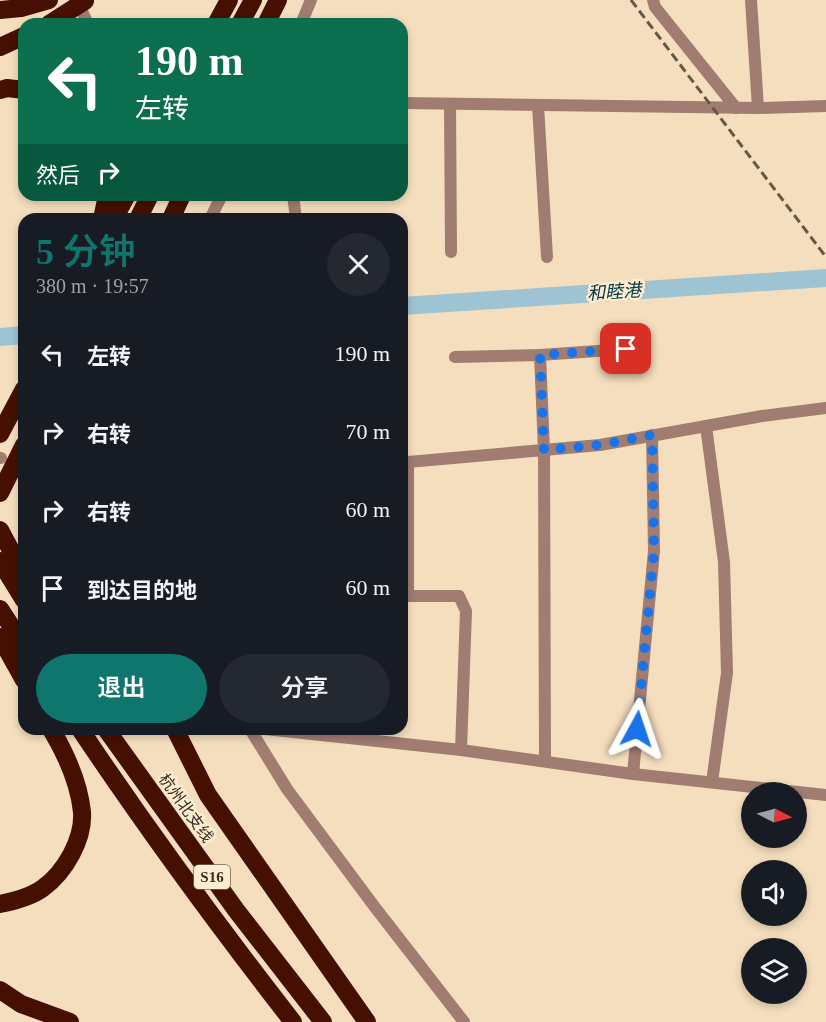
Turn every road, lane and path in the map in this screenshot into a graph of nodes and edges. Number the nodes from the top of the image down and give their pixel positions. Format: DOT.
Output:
graph roads {
  1 [pos="83,0"];
  2 [pos="229,0"];
  3 [pos="253,0"];
  4 [pos="278,0"];
  5 [pos="311,0"];
  6 [pos="653,0"];
  7 [pos="751,0"];
  8 [pos="42,2"];
  9 [pos="0,10"];
  10 [pos="58,18"];
  11 [pos="86,18"];
  12 [pos="219,18"];
  13 [pos="243,18"];
  14 [pos="269,18"];
  15 [pos="304,18"];
  16 [pos="18,39"];
  17 [pos="0,47"];
  18 [pos="18,89"];
  19 [pos="0,90"];
  20 [pos="408,103"];
  21 [pos="450,104"];
  22 [pos="538,105"];
  23 [pos="826,106"];
  24 [pos="736,108"];
  25 [pos="758,108"];
  26 [pos="451,252"];
  27 [pos="547,257"];
  28 [pos="626,349"];
  29 [pos="540,355"];
  30 [pos="455,357"];
  31 [pos="18,400"];
  32 [pos="826,408"];
  33 [pos="706,426"];
  34 [pos="0,434"];
  35 [pos="652,435"];
  36 [pos="544,450"];
  37 [pos="18,457"];
  38 [pos="408,463"];
  39 [pos="0,493"];
  40 [pos="0,530"];
  41 [pos="0,561"];
  42 [pos="18,564"];
  43 [pos="18,590"];
  44 [pos="408,596"];
  45 [pos="0,609"];
  46 [pos="0,637"];
  47 [pos="18,637"];
  48 [pos="18,669"];
  49 [pos="55,735"];
  50 [pos="84,735"];
  51 [pos="110,735"];
  52 [pos="178,735"];
  53 [pos="254,735"];
  54 [pos="341,735"];
  55 [pos="461,750"];
  56 [pos="545,761"];
  57 [pos="633,774"];
  58 [pos="712,782"];
  59 [pos="826,795"];
  60 [pos="0,904"];
  61 [pos="0,990"];
  62 [pos="66,1020"];
  63 [pos="293,1022"];
  64 [pos="323,1022"];
  65 [pos="367,1022"];
  66 [pos="464,1022"];
  1 -- 10 [label="highway, bridge"];
  1 -- 11 [label="street"];
  2 -- 12 [label="highway"];
  3 -- 13 [label="highway"];
  4 -- 14 [label="highway"];
  5 -- 15 [label="street"];
  6 -- 24 [label="street"];
  7 -- 25 [label="street"];
  8 -- 9 [label="highway"];
  16 -- 17 [label="highway"];
  18 -- 19 [label="highway"];
  20 -- 21 [label="street"];
  21 -- 22 [label="street"];
  21 -- 26 [label="street"];
  22 -- 24 [label="street"];
  22 -- 27 [label="street"];
  23 -- 25 [label="street"];
  24 -- 25 [label="street"];
  28 -- 29 [label="street"];
  29 -- 30 [label="street"];
  29 -- 36 [label="street"];
  31 -- 34 [label="highway"];
  32 -- 33 [label="street"];
  33 -- 35 [label="street"];
  33 -- 58 [label="street"];
  35 -- 36 [label="street"];
  35 -- 57 [label="street"];
  36 -- 38 [label="street"];
  36 -- 56 [label="street"];
  37 -- 39 [label="highway"];
  40 -- 42 [label="highway"];
  41 -- 43 [label="highway"];
  44 -- 55 [label="street"];
  45 -- 47 [label="highway"];
  46 -- 48 [label="highway"];
  49 -- 60 [label="highway"];
  50 -- 63 [label="highway, S16"];
  51 -- 64 [label="highway, 杭州北支线 / S16"];
  52 -- 65 [label="highway"];
  53 -- 66 [label="street"];
  54 -- 55 [label="street"];
  55 -- 56 [label="street"];
  56 -- 57 [label="street"];
  57 -- 58 [label="street"];
  58 -- 59 [label="street"];
  61 -- 62 [label="highway"];
}
